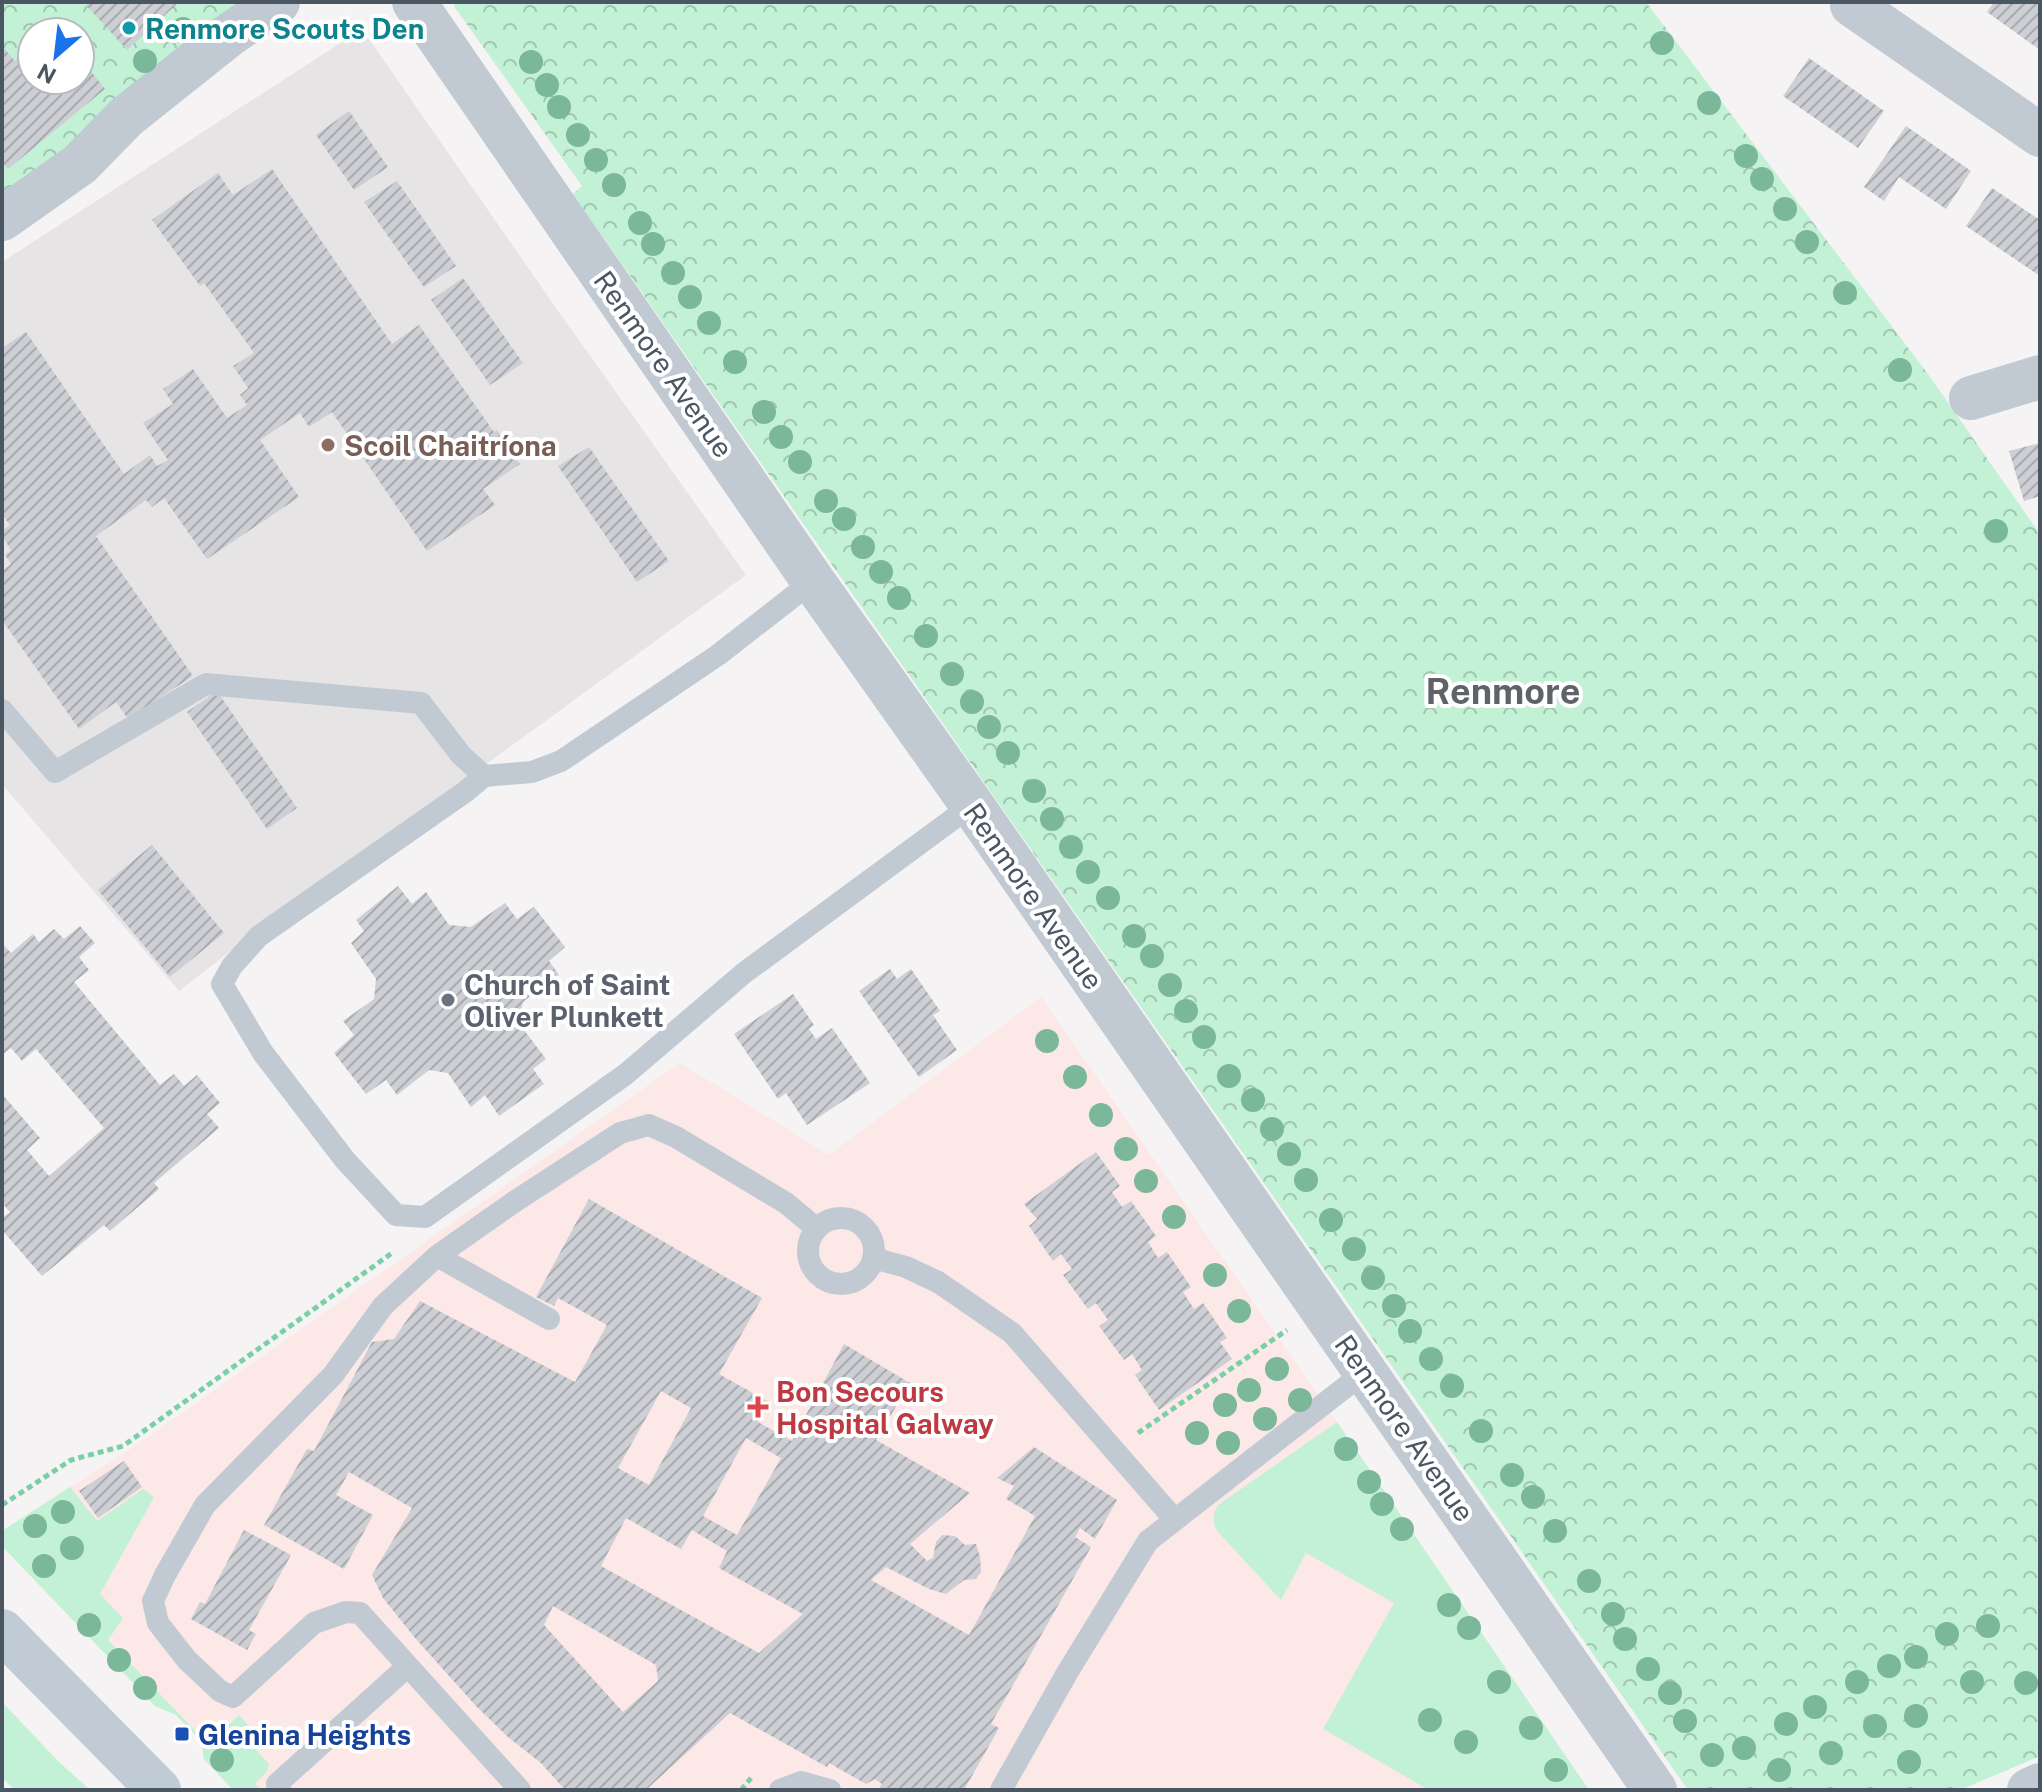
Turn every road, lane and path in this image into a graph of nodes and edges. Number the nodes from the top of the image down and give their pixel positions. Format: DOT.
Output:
graph roads {
  1 [pos="278,2"];
  2 [pos="414,2"];
  3 [pos="1852,5"];
  4 [pos="2040,135"];
  5 [pos="2,219"];
  6 [pos="2040,377"];
  7 [pos="1971,398"];
  8 [pos="813,581"];
  9 [pos="2,710"];
  10 [pos="484,776"];
  11 [pos="972,805"];
  12 [pos="408,1216"];
  13 [pos="816,1228"];
  14 [pos="437,1256"];
  15 [pos="873,1258"];
  16 [pos="1321,1307"];
  17 [pos="549,1319"];
  18 [pos="1366,1371"];
  19 [pos="1116,1452"];
  20 [pos="2,1505"];
  21 [pos="1175,1520"];
  22 [pos="2,1631"];
  23 [pos="408,1666"];
  24 [pos="2040,1785"];
  25 [pos="279,1787"];
  26 [pos="159,1790"];
  27 [pos="520,1790"];
  28 [pos="780,1790"];
  29 [pos="830,1790"];
  30 [pos="1001,1790"];
  31 [pos="1655,1790"];
  32 [pos="2029,1790"];
  1 -- 5 [label="street"];
  2 -- 8 [label="street, Renmore Avenue"];
  3 -- 4 [label="street"];
  6 -- 7 [label="street"];
  8 -- 10 [label="lane"];
  8 -- 11 [label="street, Renmore Avenue"];
  9 -- 10 [label="lane"];
  10 -- 12 [label="lane"];
  11 -- 12 [label="lane"];
  11 -- 16 [label="street, Renmore Avenue"];
  12 -- 20 [label="path"];
  13 -- 14 [label="lane"];
  13 -- 15 [label="lane"];
  13 -- 15 [label="lane"];
  14 -- 17 [label="lane"];
  14 -- 23 [label="lane"];
  15 -- 19 [label="lane"];
  16 -- 18 [label="street, Renmore Avenue"];
  16 -- 19 [label="path"];
  18 -- 21 [label="lane"];
  18 -- 31 [label="street, Renmore Avenue"];
  19 -- 21 [label="lane"];
  21 -- 30 [label="lane"];
  22 -- 26 [label="main road"];
  23 -- 25 [label="lane"];
  23 -- 27 [label="lane"];
  24 -- 32 [label="street"];
  28 -- 29 [label="lane"];
}
